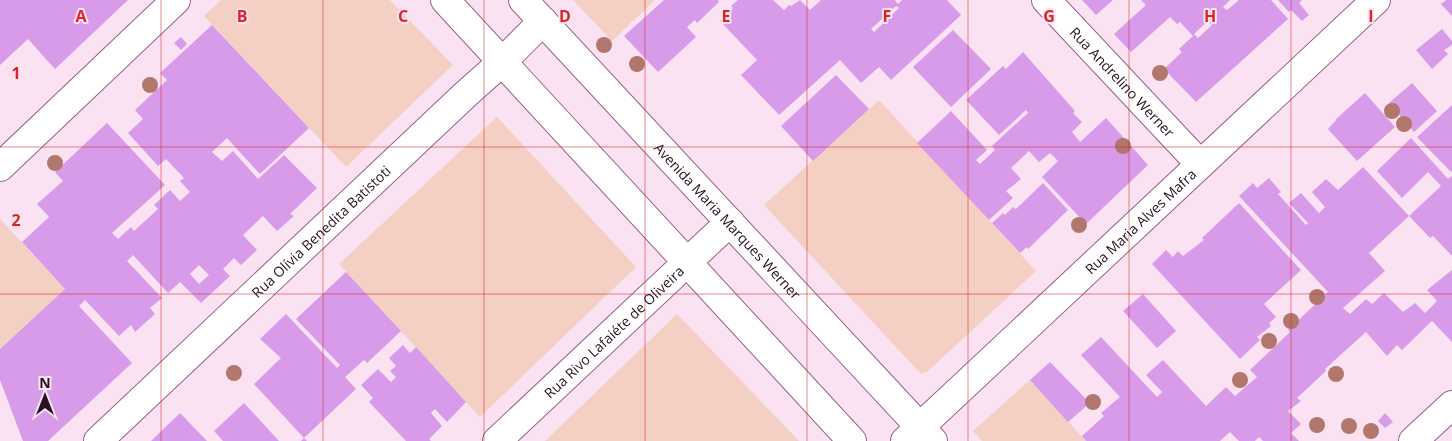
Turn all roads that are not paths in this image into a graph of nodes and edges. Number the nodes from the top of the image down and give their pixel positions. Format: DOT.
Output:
graph roads {
  1 [pos="176,0"];
  2 [pos="445,0"];
  3 [pos="523,0"];
  4 [pos="1046,0"];
  5 [pos="1376,0"];
  6 [pos="543,22"];
  7 [pos="502,62"];
  8 [pos="1200,164"];
  9 [pos="0,168"];
  10 [pos="730,222"];
  11 [pos="688,263"];
  12 [pos="1452,404"];
  13 [pos="919,436"];
  14 [pos="98,441"];
  15 [pos="498,441"];
  16 [pos="852,441"];
  17 [pos="1413,441"];
  1 -- 9 [label="street"];
  2 -- 7 [label="street"];
  3 -- 6 [label="street, Avenida Maria Marques Werner"];
  4 -- 8 [label="street, Rua Andrelino Werner"];
  5 -- 8 [label="street, Rua Maria Alves Mafra"];
  6 -- 7 [label="street, Rua Olívia Benedita Batistoti"];
  6 -- 10 [label="street, Avenida Maria Marques Werner"];
  7 -- 11 [label="street"];
  7 -- 14 [label="street, Rua Olívia Benedita Batistoti"];
  8 -- 13 [label="street, Rua Maria Alves Mafra"];
  10 -- 11 [label="street, Rua Rivo Lafaiéte de Oliveira"];
  10 -- 13 [label="street, Avenida Maria Marques Werner"];
  11 -- 15 [label="street, Rua Rivo Lafaiéte de Oliveira"];
  11 -- 16 [label="street"];
  12 -- 17 [label="street"];
}
